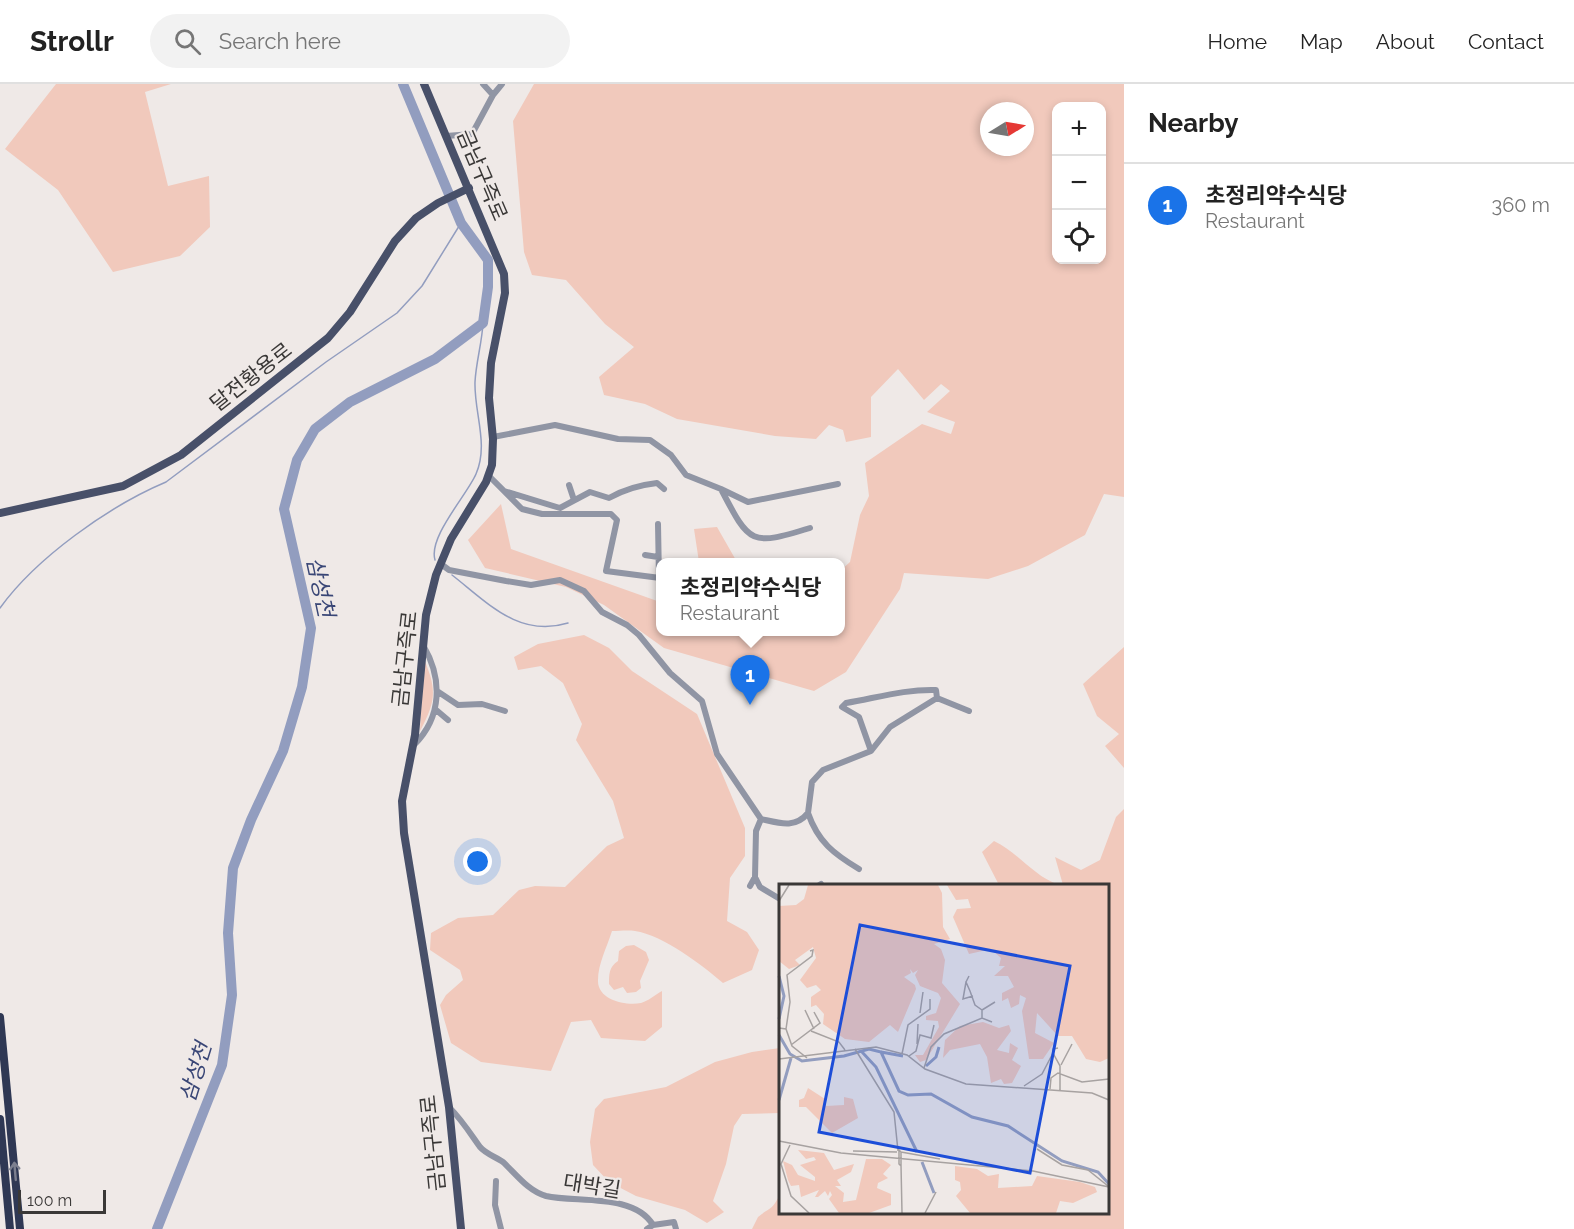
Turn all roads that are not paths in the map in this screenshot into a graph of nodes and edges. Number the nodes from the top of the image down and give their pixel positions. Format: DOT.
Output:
graph roads {
  1 [pos="424,84"];
  2 [pos="483,84"];
  3 [pos="502,84"];
  4 [pos="493,95"];
  5 [pos="446,136"];
  6 [pos="466,190"];
  7 [pos="493,437"];
  8 [pos="488,475"];
  9 [pos="838,484"];
  10 [pos="569,485"];
  11 [pos="664,489"];
  12 [pos="721,489"];
  13 [pos="504,491"];
  14 [pos="574,500"];
  15 [pos="0,513"];
  16 [pos="658,524"];
  17 [pos="810,528"];
  18 [pos="645,555"];
  19 [pos="658,557"];
  20 [pos="441,564"];
  21 [pos="656,578"];
  22 [pos="422,643"];
  23 [pos="437,691"];
  24 [pos="937,698"];
  25 [pos="435,709"];
  26 [pos="506,711"];
  27 [pos="969,711"];
  28 [pos="448,720"];
  29 [pos="413,745"];
  30 [pos="871,751"];
  31 [pos="808,813"];
  32 [pos="761,819"];
  33 [pos="859,869"];
  34 [pos="754,878"];
  35 [pos="750,886"];
  36 [pos="779,898"];
  37 [pos="0,1017"];
  38 [pos="449,1107"];
  39 [pos="0,1119"];
  40 [pos="496,1181"];
  41 [pos="653,1225"];
  42 [pos="10,1229"];
  43 [pos="20,1229"];
  44 [pos="461,1229"];
  45 [pos="501,1229"];
  46 [pos="646,1229"];
  47 [pos="676,1229"];
  1 -- 5 [label="main road, 금남구즉로"];
  2 -- 4 [label="street"];
  3 -- 4 [label="street"];
  4 -- 5 [label="street"];
  5 -- 6 [label="main road, 금남구즉로"];
  6 -- 7 [label="main road, 금남구즉로"];
  6 -- 15 [label="main road, 달전황용로"];
  7 -- 8 [label="main road, 금남구즉로"];
  7 -- 12 [label="street"];
  8 -- 13 [label="street"];
  8 -- 20 [label="main road, 금남구즉로"];
  9 -- 12 [label="street"];
  10 -- 14 [label="street"];
  11 -- 14 [label="street"];
  12 -- 17 [label="street"];
  13 -- 14 [label="street"];
  13 -- 21 [label="street"];
  16 -- 19 [label="street"];
  18 -- 19 [label="street"];
  20 -- 22 [label="main road, 금남구즉로"];
  20 -- 32 [label="street"];
  22 -- 23 [label="street"];
  22 -- 29 [label="main road, 금남구즉로"];
  23 -- 25 [label="street"];
  23 -- 26 [label="street"];
  24 -- 27 [label="street"];
  24 -- 30 [label="street"];
  24 -- 30 [label="street"];
  25 -- 28 [label="street"];
  25 -- 29 [label="street"];
  29 -- 38 [label="main road, 금남구즉로"];
  30 -- 31 [label="street"];
  31 -- 32 [label="street"];
  31 -- 33 [label="street"];
  32 -- 34 [label="street"];
  34 -- 35 [label="street"];
  34 -- 36 [label="street"];
  43 -- 37 [label="highway, one-way"];
  38 -- 41 [label="street, 대박길"];
  38 -- 44 [label="main road, 금남구즉로"];
  39 -- 42 [label="highway"];
  40 -- 45 [label="street"];
  41 -- 46 [label="street"];
  41 -- 47 [label="street"];
}
